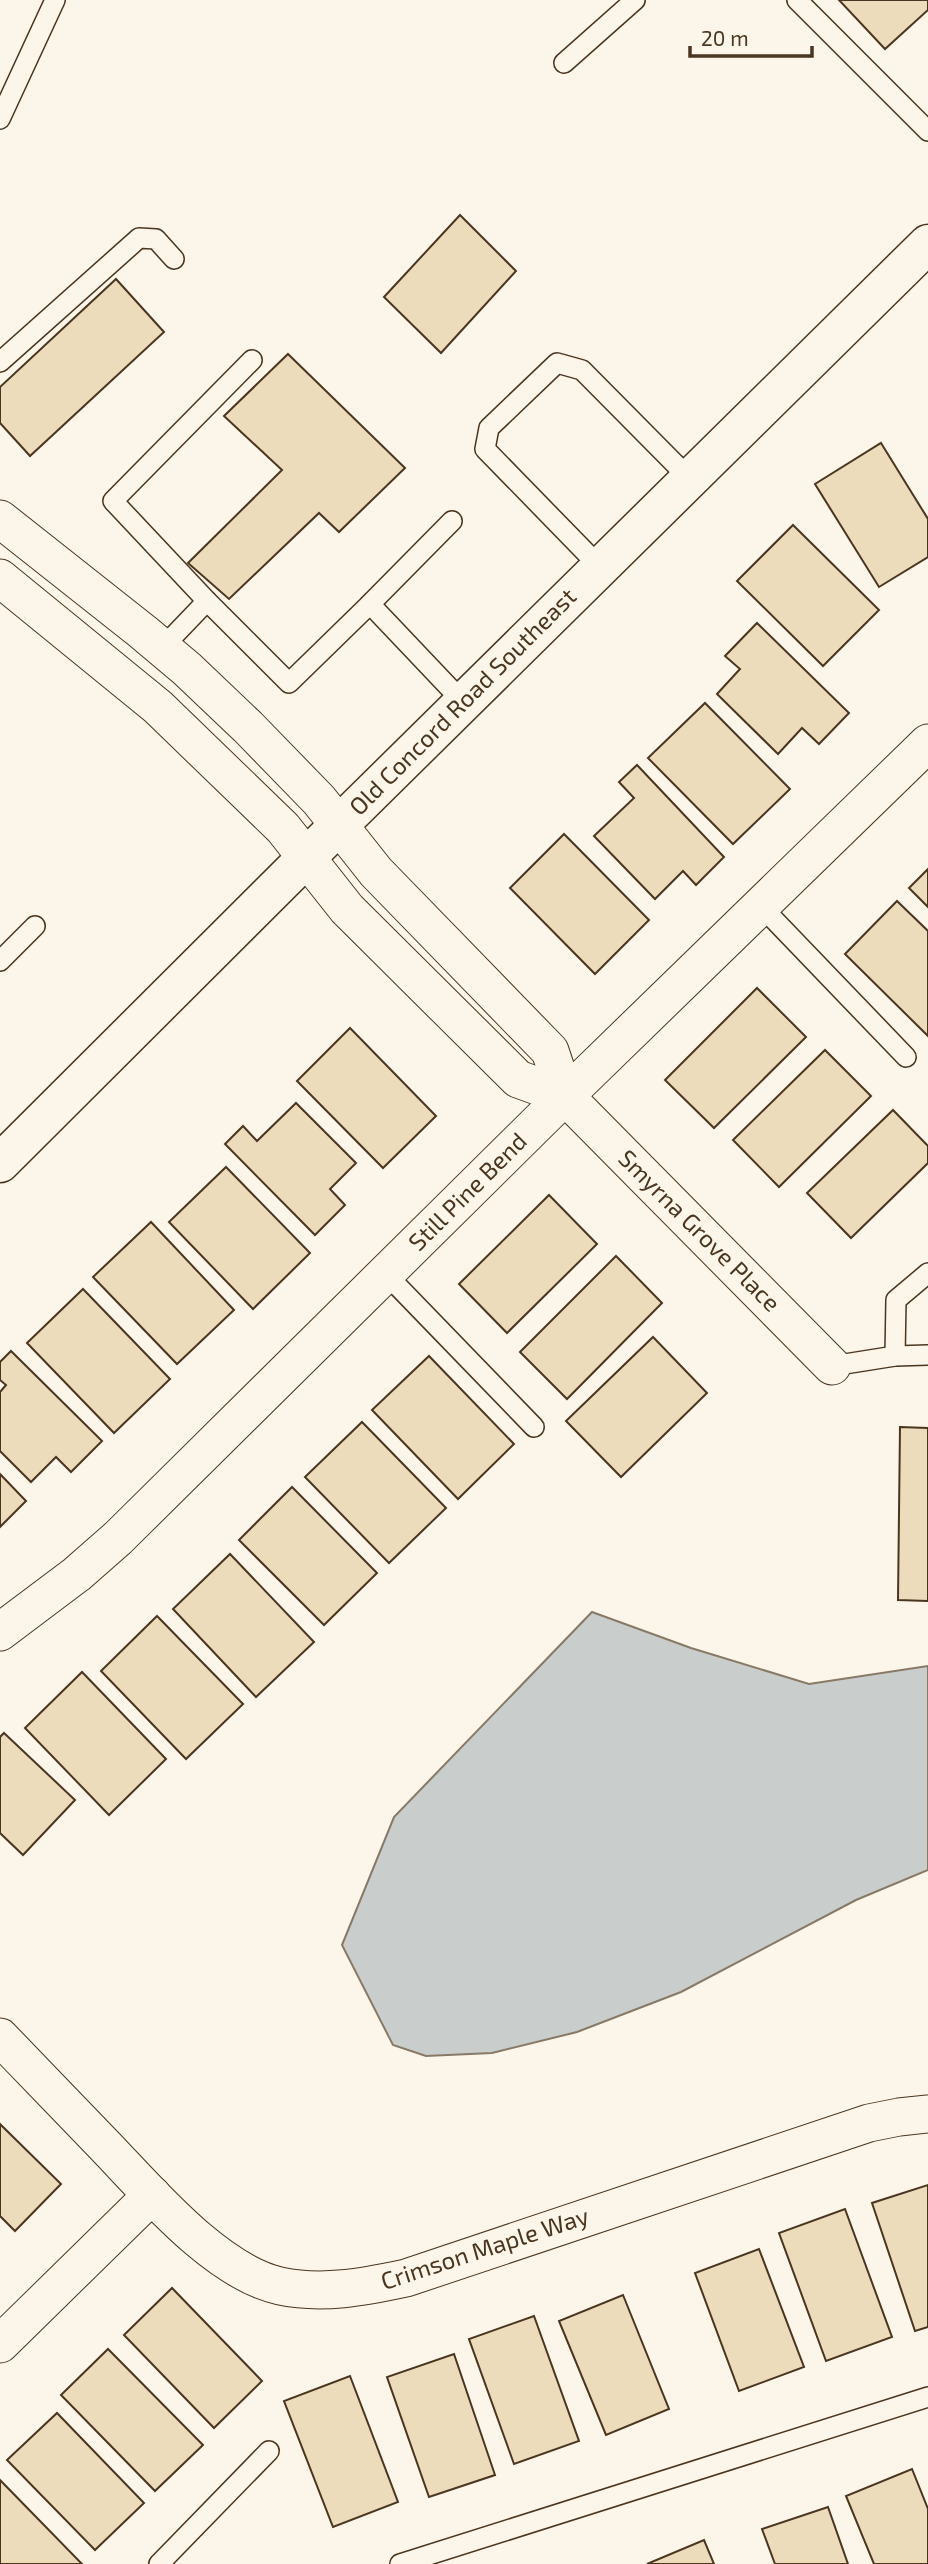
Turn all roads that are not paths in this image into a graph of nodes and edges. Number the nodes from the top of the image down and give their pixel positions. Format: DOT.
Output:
graph roads {
  1 [pos="55,0"];
  2 [pos="635,0"];
  3 [pos="797,0"];
  4 [pos="564,63"];
  5 [pos="0,119"];
  6 [pos="928,131"];
  7 [pos="928,244"];
  8 [pos="174,259"];
  9 [pos="253,360"];
  10 [pos="0,362"];
  11 [pos="689,478"];
  12 [pos="0,519"];
  13 [pos="452,521"];
  14 [pos="600,567"];
  15 [pos="0,578"];
  16 [pos="207,601"];
  17 [pos="370,604"];
  18 [pos="162,648"];
  19 [pos="463,702"];
  20 [pos="928,743"];
  21 [pos="338,825"];
  22 [pos="306,858"];
  23 [pos="761,906"];
  24 [pos="34,926"];
  25 [pos="0,961"];
  26 [pos="466,964"];
  27 [pos="434,997"];
  28 [pos="906,1057"];
  29 [pos="565,1096"];
  30 [pos="0,1163"];
  31 [pos="928,1273"];
  32 [pos="386,1274"];
  33 [pos="928,1355"];
  34 [pos="895,1356"];
  35 [pos="832,1366"];
  36 [pos="534,1427"];
  37 [pos="0,1632"];
  38 [pos="0,2037"];
  39 [pos="928,2114"];
  40 [pos="152,2195"];
  41 [pos="0,2344"];
  42 [pos="928,2397"];
  43 [pos="269,2451"];
  44 [pos="159,2564"];
  45 [pos="400,2564"];
  1 -- 5 [label="lane"];
  2 -- 4 [label="lane"];
  3 -- 6 [label="lane"];
  7 -- 11 [label="street, Old Concord Road Southeast"];
  8 -- 10 [label="lane"];
  9 -- 16 [label="lane"];
  11 -- 14 [label="street, Old Concord Road Southeast"];
  11 -- 14 [label="lane"];
  12 -- 18 [label="street, Smyrna Grove Place"];
  13 -- 17 [label="lane"];
  14 -- 19 [label="street, Old Concord Road Southeast"];
  15 -- 22 [label="street, Smyrna Grove Place"];
  16 -- 17 [label="lane"];
  16 -- 18 [label="lane"];
  17 -- 19 [label="lane"];
  18 -- 21 [label="street, Smyrna Grove Place"];
  19 -- 21 [label="street, Old Concord Road Southeast"];
  20 -- 23 [label="street, Still Pine Bend"];
  21 -- 22 [label="street, Old Concord Road Southeast"];
  21 -- 26 [label="street, Smyrna Grove Place"];
  22 -- 27 [label="street, Smyrna Grove Place"];
  22 -- 30 [label="street, Old Concord Road Southeast"];
  23 -- 28 [label="lane"];
  23 -- 29 [label="street, Still Pine Bend"];
  24 -- 25 [label="lane"];
  26 -- 27 [label="street"];
  26 -- 29 [label="street, Smyrna Grove Place"];
  27 -- 29 [label="street, Smyrna Grove Place"];
  29 -- 32 [label="street, Still Pine Bend"];
  29 -- 35 [label="street, Smyrna Grove Place"];
  31 -- 34 [label="lane"];
  32 -- 36 [label="lane"];
  32 -- 37 [label="street, Still Pine Bend"];
  33 -- 34 [label="lane"];
  34 -- 35 [label="lane"];
  38 -- 40 [label="street, Crimson Maple Way"];
  39 -- 40 [label="street, Crimson Maple Way"];
  40 -- 41 [label="street"];
  42 -- 45 [label="lane"];
  43 -- 44 [label="lane"];
}
